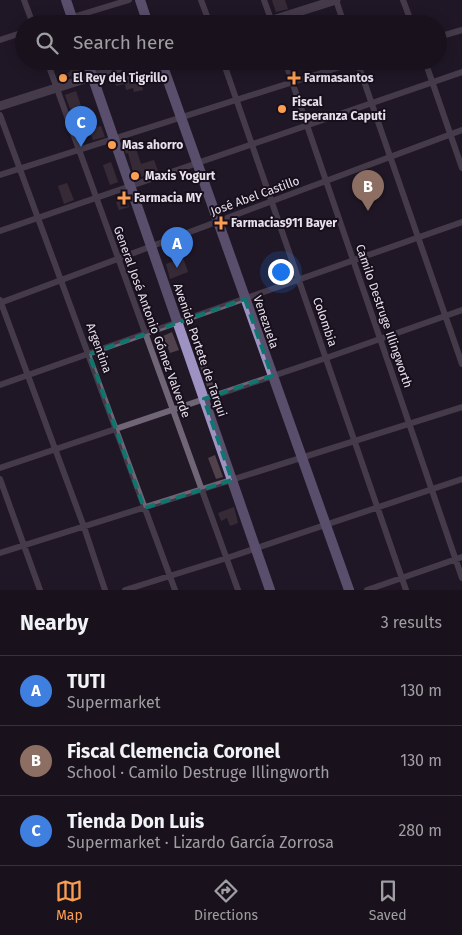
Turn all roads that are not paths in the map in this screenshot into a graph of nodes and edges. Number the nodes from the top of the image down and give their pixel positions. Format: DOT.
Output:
graph roads {
  1 [pos="24,0"];
  2 [pos="66,0"];
  3 [pos="129,0"];
  4 [pos="140,0"];
  5 [pos="202,0"];
  6 [pos="264,0"];
  7 [pos="336,0"];
  8 [pos="404,0"];
  9 [pos="30,15"];
  10 [pos="71,15"];
  11 [pos="87,15"];
  12 [pos="145,15"];
  13 [pos="207,15"];
  14 [pos="269,15"];
  15 [pos="292,15"];
  16 [pos="341,15"];
  17 [pos="409,15"];
  18 [pos="462,30"];
  19 [pos="447,34"];
  20 [pos="15,35"];
  21 [pos="0,40"];
  22 [pos="50,70"];
  23 [pos="90,70"];
  24 [pos="113,70"];
  25 [pos="164,70"];
  26 [pos="226,70"];
  27 [pos="288,70"];
  28 [pos="330,70"];
  29 [pos="361,70"];
  30 [pos="428,70"];
  31 [pos="462,72"];
  32 [pos="92,77"];
  33 [pos="432,81"];
  34 [pos="292,82"];
  35 [pos="56,88"];
  36 [pos="236,101"];
  37 [pos="371,102"];
  38 [pos="0,106"];
  39 [pos="0,114"];
  40 [pos="181,118"];
  41 [pos="307,124"];
  42 [pos="462,130"];
  43 [pos="450,134"];
  44 [pos="114,139"];
  45 [pos="251,144"];
  46 [pos="78,151"];
  47 [pos="390,157"];
  48 [pos="197,163"];
  49 [pos="462,168"];
  50 [pos="20,169"];
  51 [pos="0,175"];
  52 [pos="326,181"];
  53 [pos="130,186"];
  54 [pos="95,198"];
  55 [pos="271,202"];
  56 [pos="37,217"];
  57 [pos="218,222"];
  58 [pos="462,222"];
  59 [pos="0,231"];
  60 [pos="418,237"];
  61 [pos="151,246"];
  62 [pos="117,260"];
  63 [pos="353,260"];
  64 [pos="61,280"];
  65 [pos="298,280"];
  66 [pos="245,299"];
  67 [pos="0,301"];
  68 [pos="462,310"];
  69 [pos="445,316"];
  70 [pos="177,322"];
  71 [pos="144,334"];
  72 [pos="380,338"];
  73 [pos="89,354"];
  74 [pos="326,358"];
  75 [pos="462,364"];
  76 [pos="28,376"];
  77 [pos="272,376"];
  78 [pos="0,385"];
  79 [pos="204,399"];
  80 [pos="462,407"];
  81 [pos="172,410"];
  82 [pos="410,424"];
  83 [pos="116,429"];
  84 [pos="355,442"];
  85 [pos="55,450"];
  86 [pos="301,458"];
  87 [pos="0,468"];
  88 [pos="0,479"];
  89 [pos="462,479"];
  90 [pos="232,480"];
  91 [pos="202,490"];
  92 [pos="432,490"];
  93 [pos="144,508"];
  94 [pos="378,508"];
  95 [pos="324,526"];
  96 [pos="84,527"];
  97 [pos="24,545"];
  98 [pos="256,549"];
  99 [pos="0,554"];
  100 [pos="227,558"];
  101 [pos="459,558"];
  102 [pos="170,576"];
  103 [pos="402,578"];
  104 [pos="462,578"];
  105 [pos="40,590"];
  106 [pos="105,590"];
  107 [pos="125,590"];
  108 [pos="174,590"];
  109 [pos="238,590"];
  110 [pos="270,590"];
  111 [pos="349,590"];
  112 [pos="367,590"];
  113 [pos="406,590"];
  1 -- 9 [label="street"];
  2 -- 10 [label="main road"];
  3 -- 11 [label="street"];
  4 -- 12 [label="main road"];
  5 -- 13 [label="street"];
  6 -- 14 [label="street"];
  7 -- 15 [label="main road"];
  7 -- 16 [label="street"];
  8 -- 17 [label="street"];
  18 -- 19 [label="street"];
  20 -- 21 [label="street"];
  22 -- 35 [label="street, General José Antonio Gómez Valverde"];
  23 -- 32 [label="main road, Avenida Portete de Tarqui"];
  24 -- 32 [label="main road"];
  25 -- 40 [label="main road, Venezuela"];
  26 -- 36 [label="street, Colombia"];
  27 -- 34 [label="street, Camilo Destruge Illingworth"];
  28 -- 34 [label="street"];
  29 -- 37 [label="street"];
  30 -- 33 [label="street"];
  31 -- 33 [label="street"];
  32 -- 35 [label="main road"];
  32 -- 44 [label="main road, Avenida Portete de Tarqui"];
  33 -- 37 [label="street"];
  33 -- 43 [label="street"];
  34 -- 36 [label="street"];
  34 -- 41 [label="street, Camilo Destruge Illingworth"];
  35 -- 38 [label="main road"];
  35 -- 46 [label="street, General José Antonio Gómez Valverde"];
  36 -- 40 [label="street"];
  36 -- 45 [label="street, Colombia"];
  37 -- 41 [label="street"];
  37 -- 47 [label="street"];
  39 -- 50 [label="street, Argentina"];
  40 -- 44 [label="street"];
  40 -- 48 [label="main road, Venezuela"];
  41 -- 45 [label="street"];
  41 -- 52 [label="street, Camilo Destruge Illingworth"];
  42 -- 43 [label="street, José Abel Castillo"];
  43 -- 47 [label="street, José Abel Castillo"];
  43 -- 49 [label="street"];
  44 -- 46 [label="street"];
  44 -- 53 [label="main road, Avenida Portete de Tarqui"];
  45 -- 48 [label="street"];
  45 -- 55 [label="street, Colombia"];
  46 -- 50 [label="street"];
  46 -- 54 [label="street, General José Antonio Gómez Valverde"];
  47 -- 52 [label="street, José Abel Castillo"];
  47 -- 60 [label="street"];
  48 -- 53 [label="street"];
  48 -- 57 [label="main road, Venezuela"];
  50 -- 51 [label="street"];
  50 -- 56 [label="street, Argentina"];
  52 -- 55 [label="street, José Abel Castillo"];
  52 -- 63 [label="street, Camilo Destruge Illingworth"];
  53 -- 54 [label="street"];
  53 -- 61 [label="main road, Avenida Portete de Tarqui"];
  54 -- 56 [label="street"];
  54 -- 62 [label="street, General José Antonio Gómez Valverde"];
  55 -- 57 [label="street, José Abel Castillo"];
  55 -- 65 [label="street, Colombia"];
  56 -- 59 [label="street"];
  56 -- 64 [label="street, Argentina"];
  57 -- 61 [label="street, José Abel Castillo"];
  57 -- 66 [label="main road, Venezuela"];
  58 -- 60 [label="street"];
  60 -- 63 [label="street"];
  60 -- 69 [label="street"];
  61 -- 62 [label="street, José Abel Castillo"];
  61 -- 70 [label="main road, Avenida Portete de Tarqui"];
  62 -- 64 [label="street, José Abel Castillo"];
  62 -- 71 [label="street, General José Antonio Gómez Valverde"];
  63 -- 65 [label="street"];
  63 -- 72 [label="street, Camilo Destruge Illingworth"];
  64 -- 67 [label="street, José Abel Castillo"];
  64 -- 73 [label="street, Argentina"];
  65 -- 66 [label="street"];
  65 -- 74 [label="street, Colombia"];
  66 -- 70 [label="street"];
  66 -- 77 [label="main road, Venezuela"];
  67 -- 76 [label="street"];
  68 -- 69 [label="street"];
  69 -- 72 [label="street"];
  69 -- 75 [label="street"];
  70 -- 71 [label="street"];
  70 -- 79 [label="main road, Avenida Portete de Tarqui"];
  71 -- 73 [label="street"];
  71 -- 81 [label="street, General José Antonio Gómez Valverde"];
  72 -- 74 [label="street"];
  72 -- 82 [label="street, Camilo Destruge Illingworth"];
  73 -- 76 [label="street"];
  73 -- 83 [label="street, Argentina"];
  74 -- 77 [label="street"];
  74 -- 84 [label="street, Colombia"];
  76 -- 78 [label="street"];
  76 -- 85 [label="street"];
  77 -- 79 [label="street"];
  77 -- 86 [label="main road, Venezuela"];
  79 -- 81 [label="street"];
  79 -- 90 [label="main road, Avenida Portete de Tarqui"];
  80 -- 82 [label="street"];
  81 -- 83 [label="street"];
  81 -- 91 [label="street, General José Antonio Gómez Valverde"];
  82 -- 84 [label="street"];
  82 -- 92 [label="street, Camilo Destruge Illingworth"];
  83 -- 85 [label="street"];
  83 -- 93 [label="street, Argentina"];
  84 -- 86 [label="street"];
  84 -- 94 [label="street, Colombia"];
  85 -- 87 [label="street"];
  85 -- 96 [label="street"];
  86 -- 90 [label="street"];
  86 -- 95 [label="main road, Venezuela"];
  88 -- 97 [label="street"];
  89 -- 92 [label="street"];
  90 -- 91 [label="street"];
  90 -- 98 [label="main road, Avenida Portete de Tarqui"];
  91 -- 93 [label="street"];
  91 -- 100 [label="street, General José Antonio Gómez Valverde"];
  92 -- 94 [label="street"];
  92 -- 101 [label="street, Camilo Destruge Illingworth"];
  93 -- 96 [label="street"];
  93 -- 102 [label="street, Argentina"];
  94 -- 95 [label="street"];
  94 -- 103 [label="street, Colombia"];
  95 -- 98 [label="street"];
  95 -- 111 [label="main road, Venezuela"];
  96 -- 97 [label="street"];
  96 -- 106 [label="street"];
  97 -- 99 [label="street"];
  97 -- 105 [label="street"];
  98 -- 100 [label="street"];
  98 -- 110 [label="main road, Avenida Portete de Tarqui"];
  100 -- 102 [label="street"];
  100 -- 109 [label="street, General José Antonio Gómez Valverde"];
  101 -- 103 [label="street"];
  101 -- 104 [label="street, Camilo Destruge Illingworth"];
  102 -- 107 [label="street"];
  102 -- 108 [label="street, Argentina"];
  103 -- 112 [label="street"];
  103 -- 113 [label="street, Colombia"];
}
